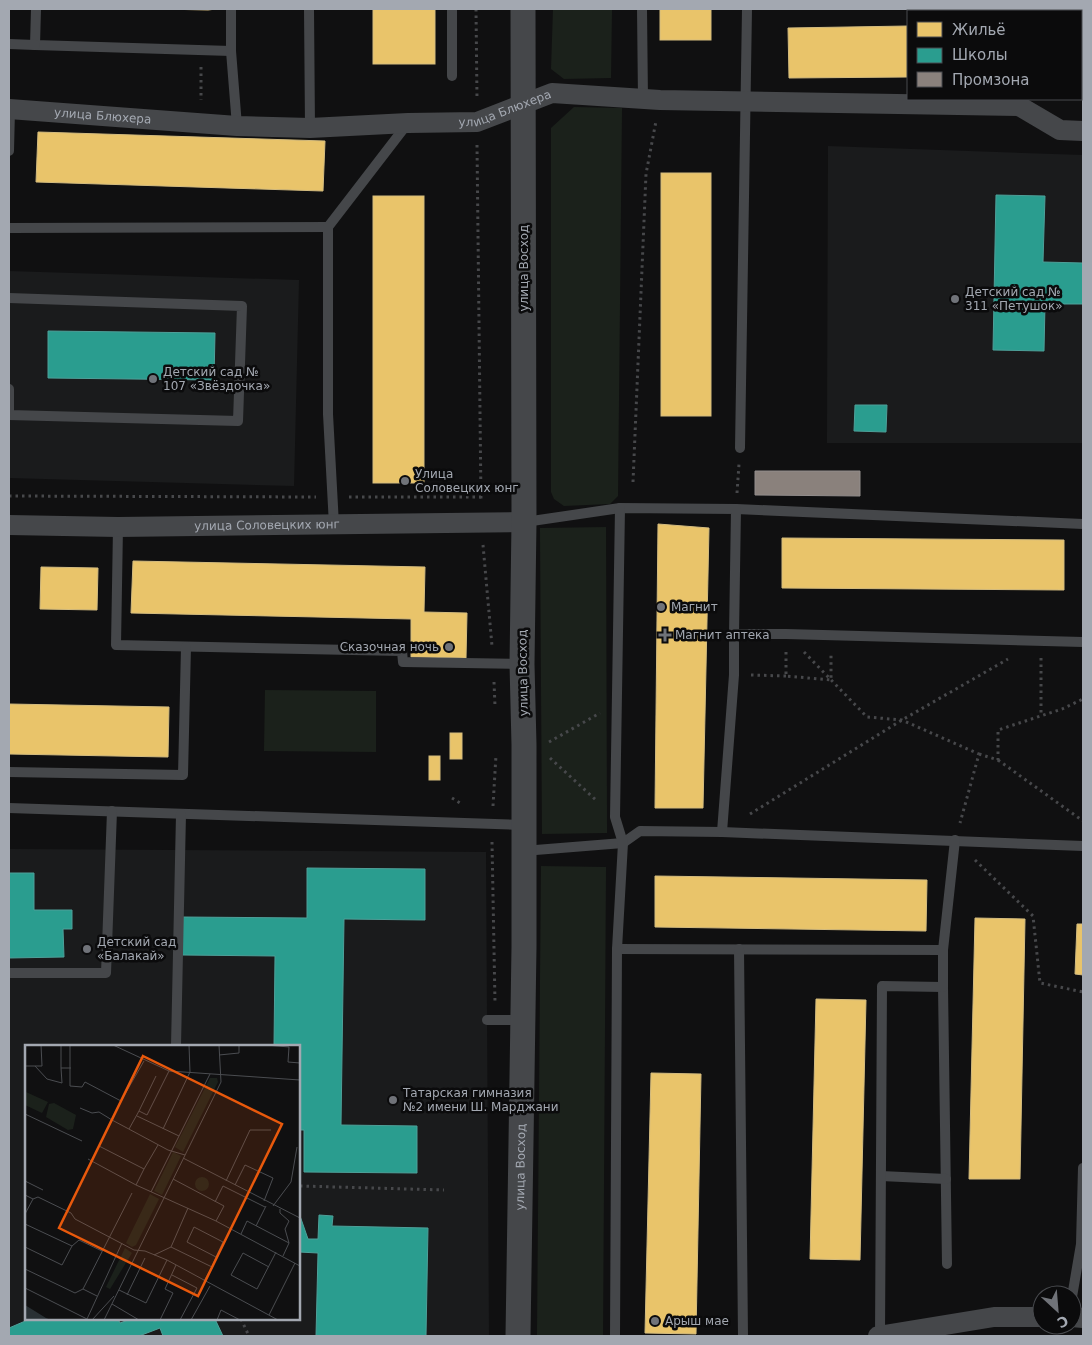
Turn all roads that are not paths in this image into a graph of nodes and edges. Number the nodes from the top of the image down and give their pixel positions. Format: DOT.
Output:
graph roads {
  1 [pos="36,9"];
  2 [pos="231,9"];
  3 [pos="309,9"];
  4 [pos="452,9"];
  5 [pos="524,9"];
  6 [pos="642,9"];
  7 [pos="747,9"];
  8 [pos="9,44"];
  9 [pos="35,45"];
  10 [pos="231,51"];
  11 [pos="452,76"];
  12 [pos="651,100"];
  13 [pos="746,101"];
  14 [pos="524,104"];
  15 [pos="9,110"];
  16 [pos="408,123"];
  17 [pos="237,126"];
  18 [pos="310,128"];
  19 [pos="1083,131"];
  20 [pos="9,151"];
  21 [pos="328,227"];
  22 [pos="9,228"];
  23 [pos="9,298"];
  24 [pos="9,389"];
  25 [pos="740,448"];
  26 [pos="620,508"];
  27 [pos="736,509"];
  28 [pos="524,522"];
  29 [pos="1083,524"];
  30 [pos="334,525"];
  31 [pos="9,526"];
  32 [pos="118,528"];
  33 [pos="734,634"];
  34 [pos="1083,642"];
  35 [pos="186,647"];
  36 [pos="522,664"];
  37 [pos="9,772"];
  38 [pos="9,808"];
  39 [pos="112,812"];
  40 [pos="181,814"];
  41 [pos="523,825"];
  42 [pos="722,832"];
  43 [pos="955,840"];
  44 [pos="623,843"];
  45 [pos="1083,846"];
  46 [pos="523,852"];
  47 [pos="618,949"];
  48 [pos="739,949"];
  49 [pos="944,950"];
  50 [pos="9,973"];
  51 [pos="943,987"];
  52 [pos="487,1020"];
  53 [pos="523,1020"];
  54 [pos="176,1045"];
  55 [pos="1083,1168"];
  56 [pos="881,1176"];
  57 [pos="946,1179"];
  58 [pos="947,1264"];
  59 [pos="1074,1285"];
  60 [pos="1032,1317"];
  61 [pos="518,1336"];
  62 [pos="615,1336"];
  63 [pos="743,1336"];
  64 [pos="879,1336"];
  1 -- 9 [label="lane"];
  2 -- 10 [label="lane"];
  3 -- 18 [label="lane"];
  4 -- 11 [label="lane"];
  5 -- 14 [label="street, улица Восход"];
  6 -- 12 [label="lane"];
  7 -- 13 [label="lane"];
  8 -- 9 [label="lane"];
  9 -- 10 [label="lane"];
  10 -- 17 [label="lane"];
  12 -- 13 [label="street, улица Блюхера"];
  12 -- 14 [label="street, улица Блюхера"];
  13 -- 19 [label="street, улица Блюхера"];
  13 -- 25 [label="lane"];
  14 -- 16 [label="street, улица Блюхера"];
  14 -- 28 [label="street, улица Восход"];
  15 -- 17 [label="street, улица Блюхера"];
  15 -- 20 [label="lane"];
  16 -- 18 [label="street, улица Блюхера"];
  16 -- 21 [label="lane"];
  17 -- 18 [label="street, улица Блюхера"];
  21 -- 22 [label="lane"];
  21 -- 30 [label="lane"];
  23 -- 24 [label="lane"];
  26 -- 27 [label="lane"];
  26 -- 28 [label="lane"];
  26 -- 44 [label="lane"];
  27 -- 29 [label="lane"];
  27 -- 33 [label="lane"];
  28 -- 30 [label="street, улица Соловецких юнг"];
  28 -- 36 [label="street, улица Восход"];
  30 -- 32 [label="street, улица Соловецких юнг"];
  31 -- 32 [label="street, улица Соловецких юнг"];
  32 -- 35 [label="lane"];
  33 -- 34 [label="lane"];
  33 -- 42 [label="lane"];
  35 -- 36 [label="lane"];
  35 -- 37 [label="lane"];
  36 -- 41 [label="street, улица Восход"];
  38 -- 39 [label="lane"];
  39 -- 40 [label="lane"];
  39 -- 50 [label="lane"];
  40 -- 41 [label="lane"];
  40 -- 54 [label="lane"];
  41 -- 46 [label="street, улица Восход"];
  42 -- 43 [label="lane"];
  42 -- 44 [label="lane"];
  43 -- 45 [label="lane"];
  43 -- 49 [label="lane"];
  44 -- 46 [label="lane"];
  44 -- 47 [label="lane"];
  46 -- 53 [label="street, улица Восход"];
  47 -- 48 [label="lane"];
  47 -- 62 [label="lane"];
  48 -- 49 [label="lane"];
  48 -- 63 [label="lane"];
  49 -- 51 [label="lane"];
  51 -- 56 [label="lane"];
  51 -- 57 [label="lane"];
  52 -- 53 [label="lane"];
  53 -- 61 [label="street, улица Восход"];
  55 -- 59 [label="lane"];
  56 -- 57 [label="lane"];
  56 -- 64 [label="lane"];
  57 -- 58 [label="lane"];
  60 -- 64 [label="street"];
}
